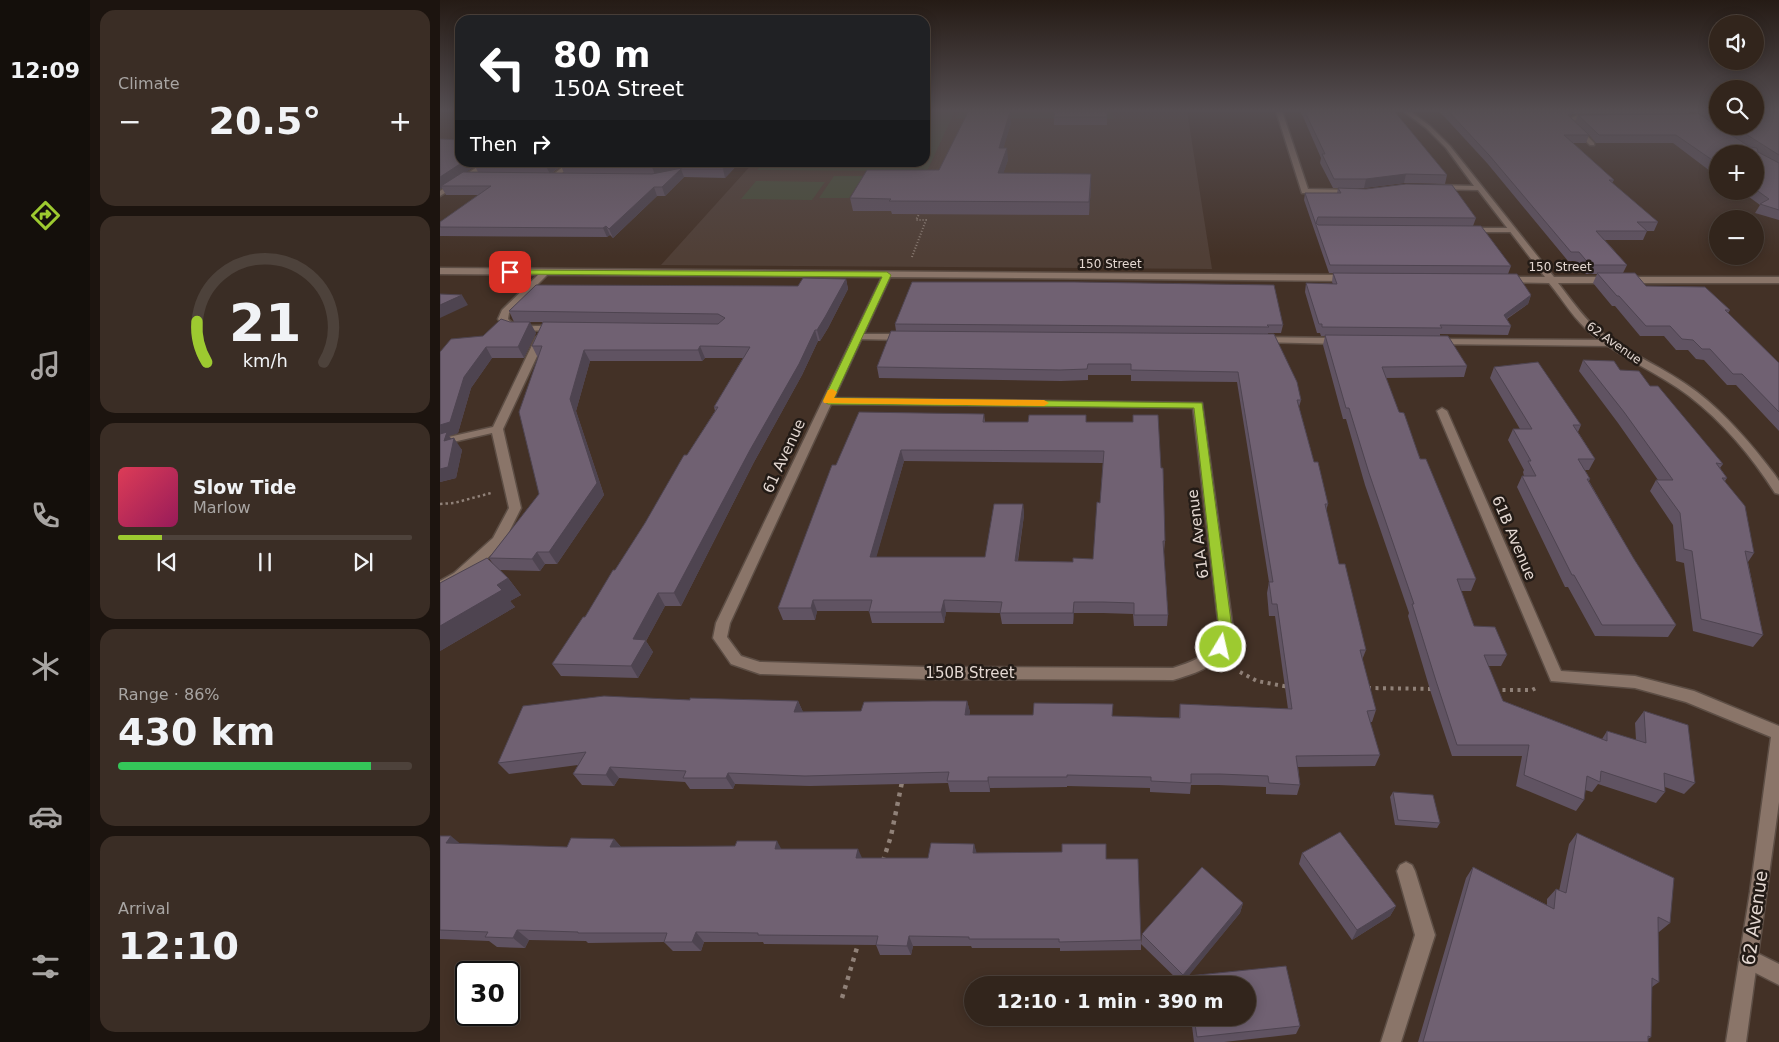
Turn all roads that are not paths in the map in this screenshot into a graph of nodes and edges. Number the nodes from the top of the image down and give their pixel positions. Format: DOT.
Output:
graph roads {
  1 [pos="1295,160"];
  2 [pos="1457,160"];
  3 [pos="482,167"];
  4 [pos="567,167"];
  5 [pos="466,178"];
  6 [pos="484,178"];
  7 [pos="542,178"];
  8 [pos="552,178"];
  9 [pos="562,178"];
  10 [pos="1432,187"];
  11 [pos="1479,188"];
  12 [pos="1364,192"];
  13 [pos="440,194"];
  14 [pos="1457,230"];
  15 [pos="1512,230"];
  16 [pos="440,271"];
  17 [pos="546,272"];
  18 [pos="887,275"];
  19 [pos="1362,278"];
  20 [pos="1491,279"];
  21 [pos="1550,280"];
  22 [pos="1779,280"];
  23 [pos="545,328"];
  24 [pos="565,328"];
  25 [pos="858,337"];
  26 [pos="911,337"];
  27 [pos="1253,340"];
  28 [pos="1350,341"];
  29 [pos="1427,342"];
  30 [pos="1610,343"];
  31 [pos="828,401"];
  32 [pos="1442,411"];
  33 [pos="497,429"];
  34 [pos="440,442"];
  35 [pos="1779,490"];
  36 [pos="440,587"];
  37 [pos="728,651"];
  38 [pos="1213,656"];
  39 [pos="1779,734"];
  40 [pos="1406,871"];
  41 [pos="1749,959"];
  42 [pos="1779,975"];
  43 [pos="1390,1042"];
  44 [pos="1736,1042"];
  1 -- 12 [label="street"];
  2 -- 11 [label="street, 62 Avenue"];
  3 -- 5 [label="street"];
  4 -- 8 [label="street"];
  5 -- 6 [label="street"];
  5 -- 13 [label="street"];
  7 -- 8 [label="street"];
  8 -- 9 [label="street"];
  10 -- 11 [label="street"];
  11 -- 15 [label="street, 62 Avenue"];
  14 -- 15 [label="street"];
  15 -- 21 [label="street, 62 Avenue"];
  16 -- 17 [label="street, 150 Street"];
  17 -- 18 [label="street, 150 Street"];
  17 -- 23 [label="street"];
  18 -- 19 [label="street, 150 Street"];
  18 -- 25 [label="street, 61 Avenue"];
  20 -- 21 [label="street, 150 Street"];
  21 -- 22 [label="street, 150 Street"];
  21 -- 30 [label="street, 62 Avenue"];
  23 -- 24 [label="street"];
  23 -- 33 [label="street"];
  25 -- 26 [label="street"];
  25 -- 31 [label="street, 61 Avenue"];
  27 -- 28 [label="street"];
  29 -- 30 [label="street"];
  30 -- 35 [label="street, 62 Avenue"];
  31 -- 37 [label="street, 61 Avenue"];
  31 -- 38 [label="street, 61A Avenue"];
  32 -- 39 [label="street, 61B Avenue"];
  33 -- 34 [label="street"];
  33 -- 36 [label="street"];
  37 -- 38 [label="street, 150B Street"];
  39 -- 41 [label="street, 62 Avenue"];
  40 -- 43 [label="street"];
  41 -- 42 [label="street"];
  41 -- 44 [label="street, 62 Avenue"];
}
